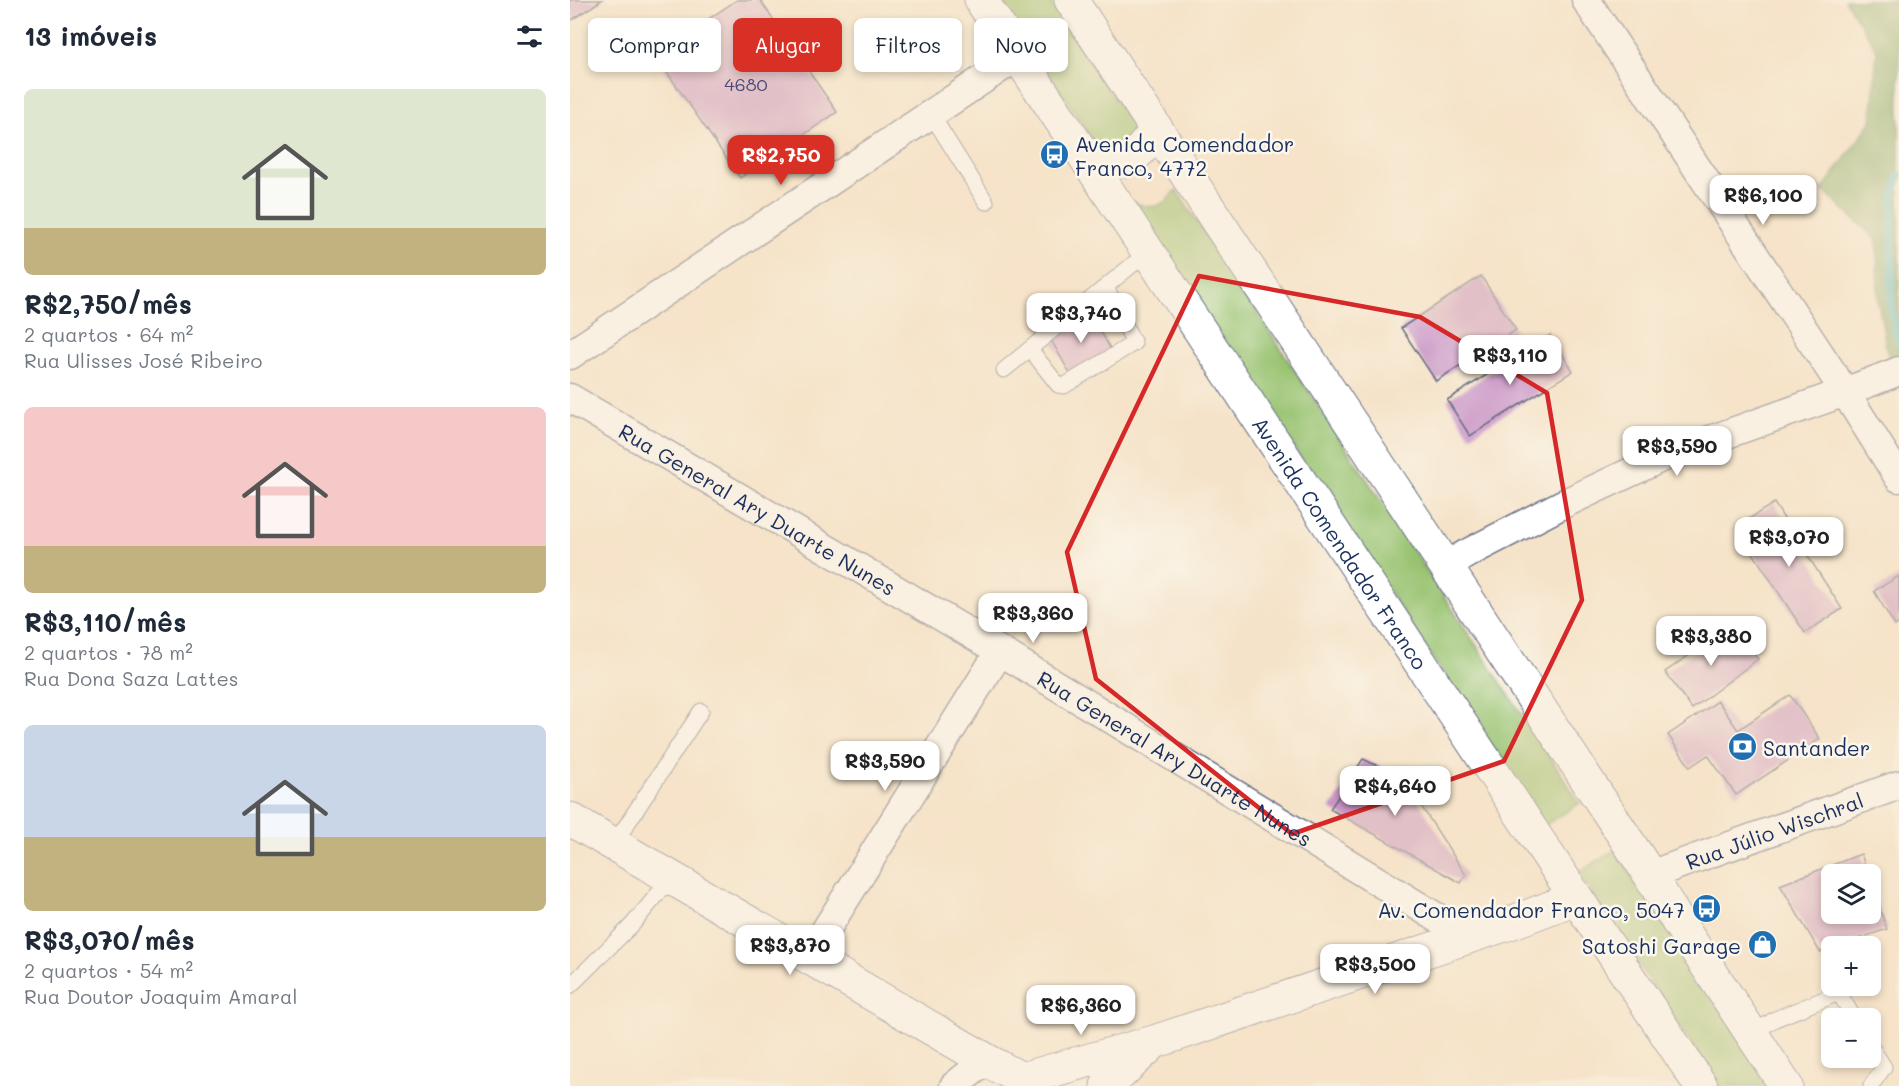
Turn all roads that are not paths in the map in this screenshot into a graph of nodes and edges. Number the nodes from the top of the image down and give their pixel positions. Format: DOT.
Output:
graph roads {
  1 [pos="981,0"];
  2 [pos="1071,0"];
  3 [pos="1586,0"];
  4 [pos="993,18"];
  5 [pos="995,72"];
  6 [pos="1028,72"];
  7 [pos="931,114"];
  8 [pos="1156,129"];
  9 [pos="1081,151"];
  10 [pos="986,202"];
  11 [pos="1148,252"];
  12 [pos="1106,288"];
  13 [pos="1030,350"];
  14 [pos="570,355"];
  15 [pos="1004,370"];
  16 [pos="1899,371"];
  17 [pos="1845,392"];
  18 [pos="570,398"];
  19 [pos="1899,478"];
  20 [pos="1446,567"];
  21 [pos="1000,651"];
  22 [pos="700,711"];
  23 [pos="1899,785"];
  24 [pos="570,819"];
  25 [pos="614,844"];
  26 [pos="1650,876"];
  27 [pos="672,877"];
  28 [pos="1576,898"];
  29 [pos="1469,937"];
  30 [pos="809,957"];
  31 [pos="570,986"];
  32 [pos="1848,1008"];
  33 [pos="1752,1034"];
  34 [pos="1155,1042"];
  35 [pos="986,1060"];
  36 [pos="1881,1062"];
  37 [pos="1029,1083"];
  38 [pos="954,1086"];
  39 [pos="1107,1086"];
  40 [pos="1701,1086"];
  41 [pos="1786,1086"];
  42 [pos="1870,1086"];
  1 -- 4 [label="main road, Avenida Comendador Franco"];
  2 -- 8 [label="main road"];
  3 -- 17 [label="street"];
  5 -- 7 [label="street"];
  6 -- 9 [label="main road, Avenida Comendador Franco"];
  7 -- 10 [label="lane"];
  7 -- 14 [label="street"];
  8 -- 9 [label="main road"];
  8 -- 20 [label="main road"];
  9 -- 11 [label="main road, Avenida Comendador Franco"];
  11 -- 12 [label="lane"];
  11 -- 28 [label="main road, Avenida Comendador Franco"];
  12 -- 13 [label="lane"];
  12 -- 13 [label="lane"];
  13 -- 15 [label="lane"];
  16 -- 17 [label="street"];
  17 -- 19 [label="street"];
  17 -- 20 [label="street"];
  18 -- 21 [label="street, Rua General Ary Duarte Nunes"];
  20 -- 26 [label="main road"];
  21 -- 29 [label="street, Rua General Ary Duarte Nunes"];
  21 -- 30 [label="street"];
  22 -- 25 [label="lane"];
  23 -- 26 [label="street, Rua Júlio Wischral"];
  24 -- 25 [label="main road"];
  25 -- 27 [label="main road"];
  26 -- 33 [label="main road"];
  27 -- 30 [label="main road"];
  27 -- 31 [label="lane"];
  28 -- 29 [label="main road"];
  28 -- 40 [label="main road, Avenida Comendador Franco"];
  29 -- 34 [label="main road"];
  30 -- 35 [label="main road"];
  32 -- 33 [label="lane"];
  33 -- 41 [label="main road"];
  34 -- 37 [label="main road"];
  34 -- 39 [label="main road"];
  35 -- 37 [label="main road"];
  35 -- 38 [label="street"];
  36 -- 42 [label="lane"];
}
